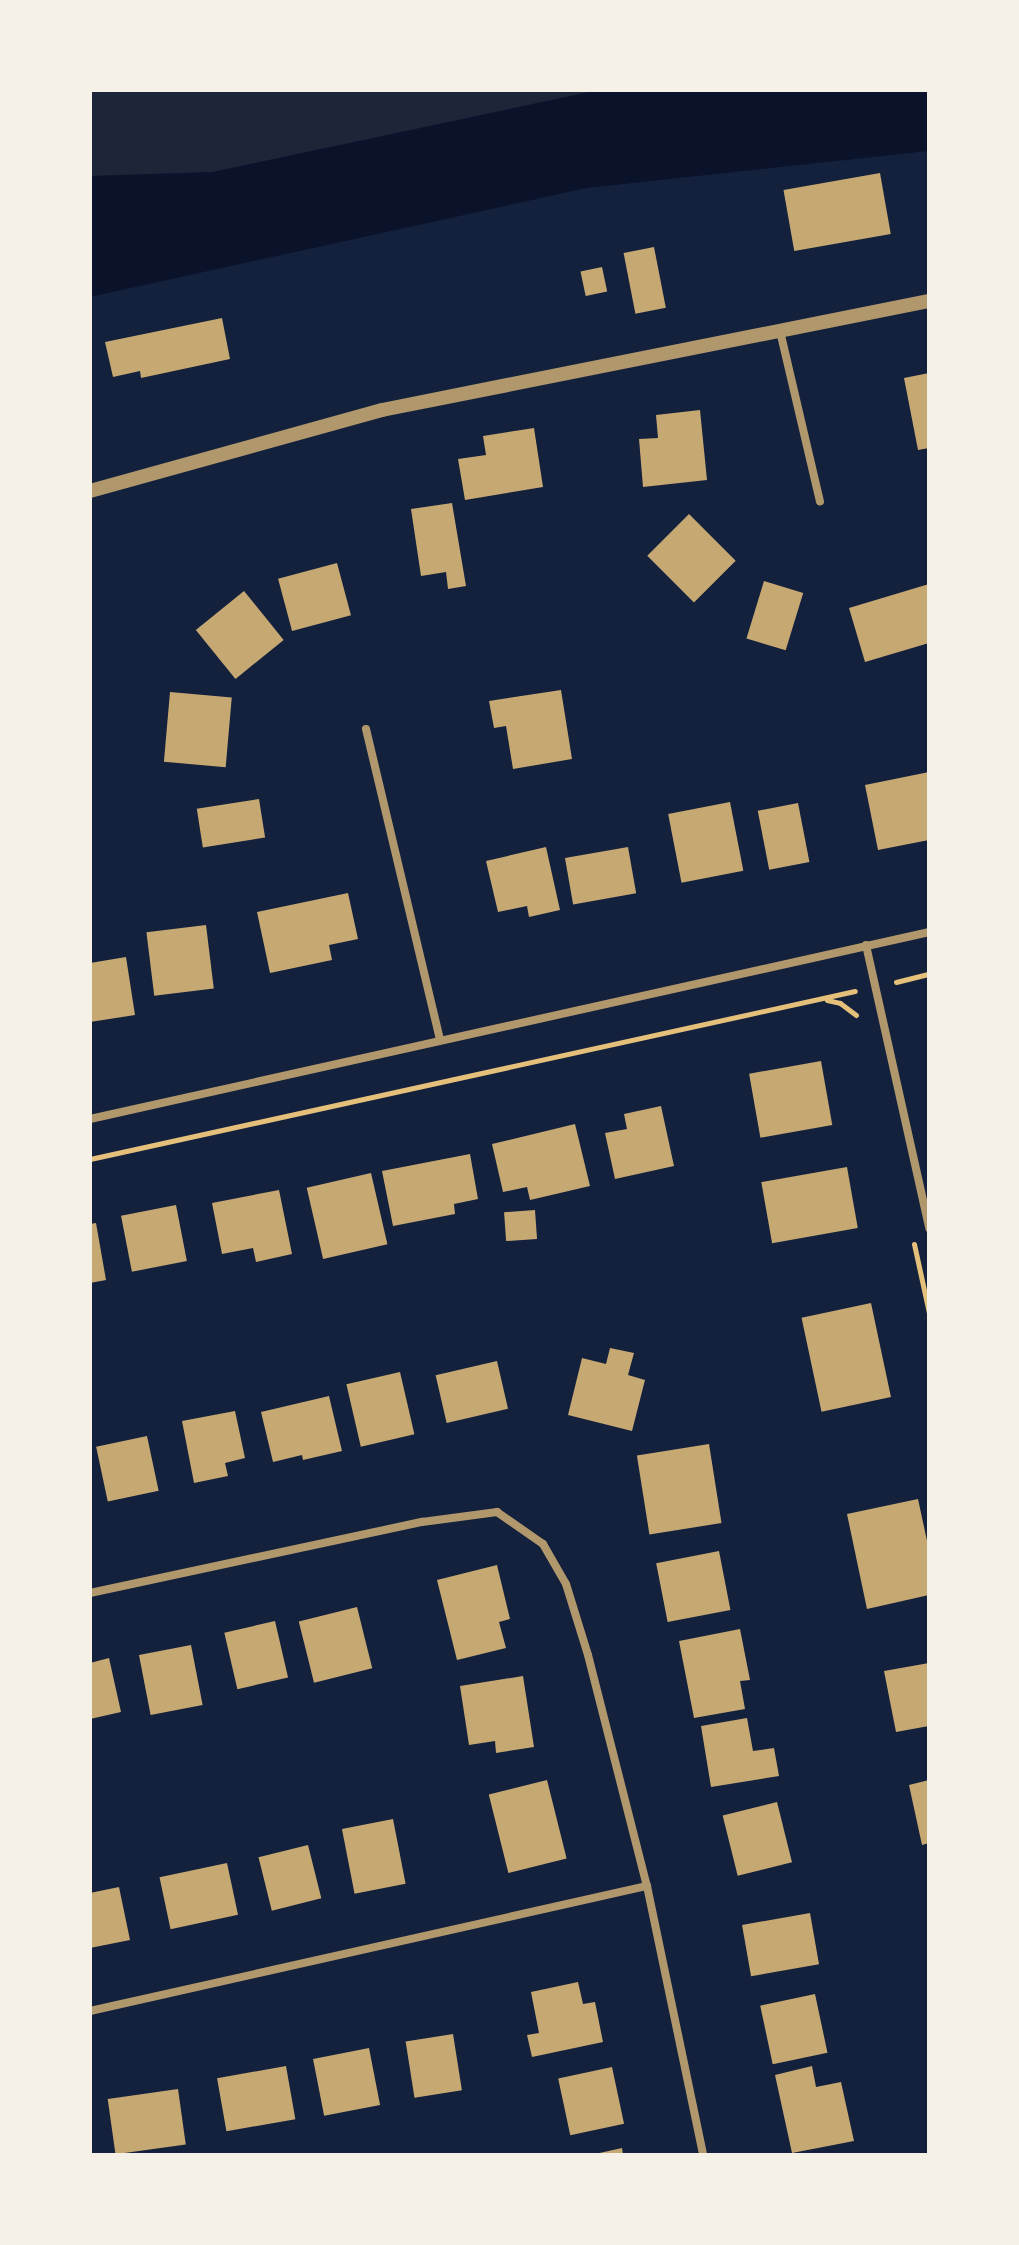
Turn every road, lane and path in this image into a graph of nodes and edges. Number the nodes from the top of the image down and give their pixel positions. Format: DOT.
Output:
graph roads {
  1 [pos="929,301"];
  2 [pos="780,331"];
  3 [pos="90,491"];
  4 [pos="820,501"];
  5 [pos="366,729"];
  6 [pos="929,933"];
  7 [pos="866,945"];
  8 [pos="929,974"];
  9 [pos="875,987"];
  10 [pos="440,1040"];
  11 [pos="90,1119"];
  12 [pos="90,1159"];
  13 [pos="929,1228"];
  14 [pos="90,1593"];
  15 [pos="647,1886"];
  16 [pos="90,2011"];
  17 [pos="703,2155"];
  1 -- 2 [label="street"];
  2 -- 3 [label="street"];
  2 -- 4 [label="street"];
  5 -- 10 [label="street"];
  6 -- 7 [label="street"];
  7 -- 9 [label="street"];
  7 -- 10 [label="street"];
  8 -- 9 [label="path"];
  9 -- 12 [label="path"];
  9 -- 13 [label="street"];
  10 -- 11 [label="street"];
  14 -- 15 [label="street"];
  15 -- 16 [label="street"];
  15 -- 17 [label="street"];
}
